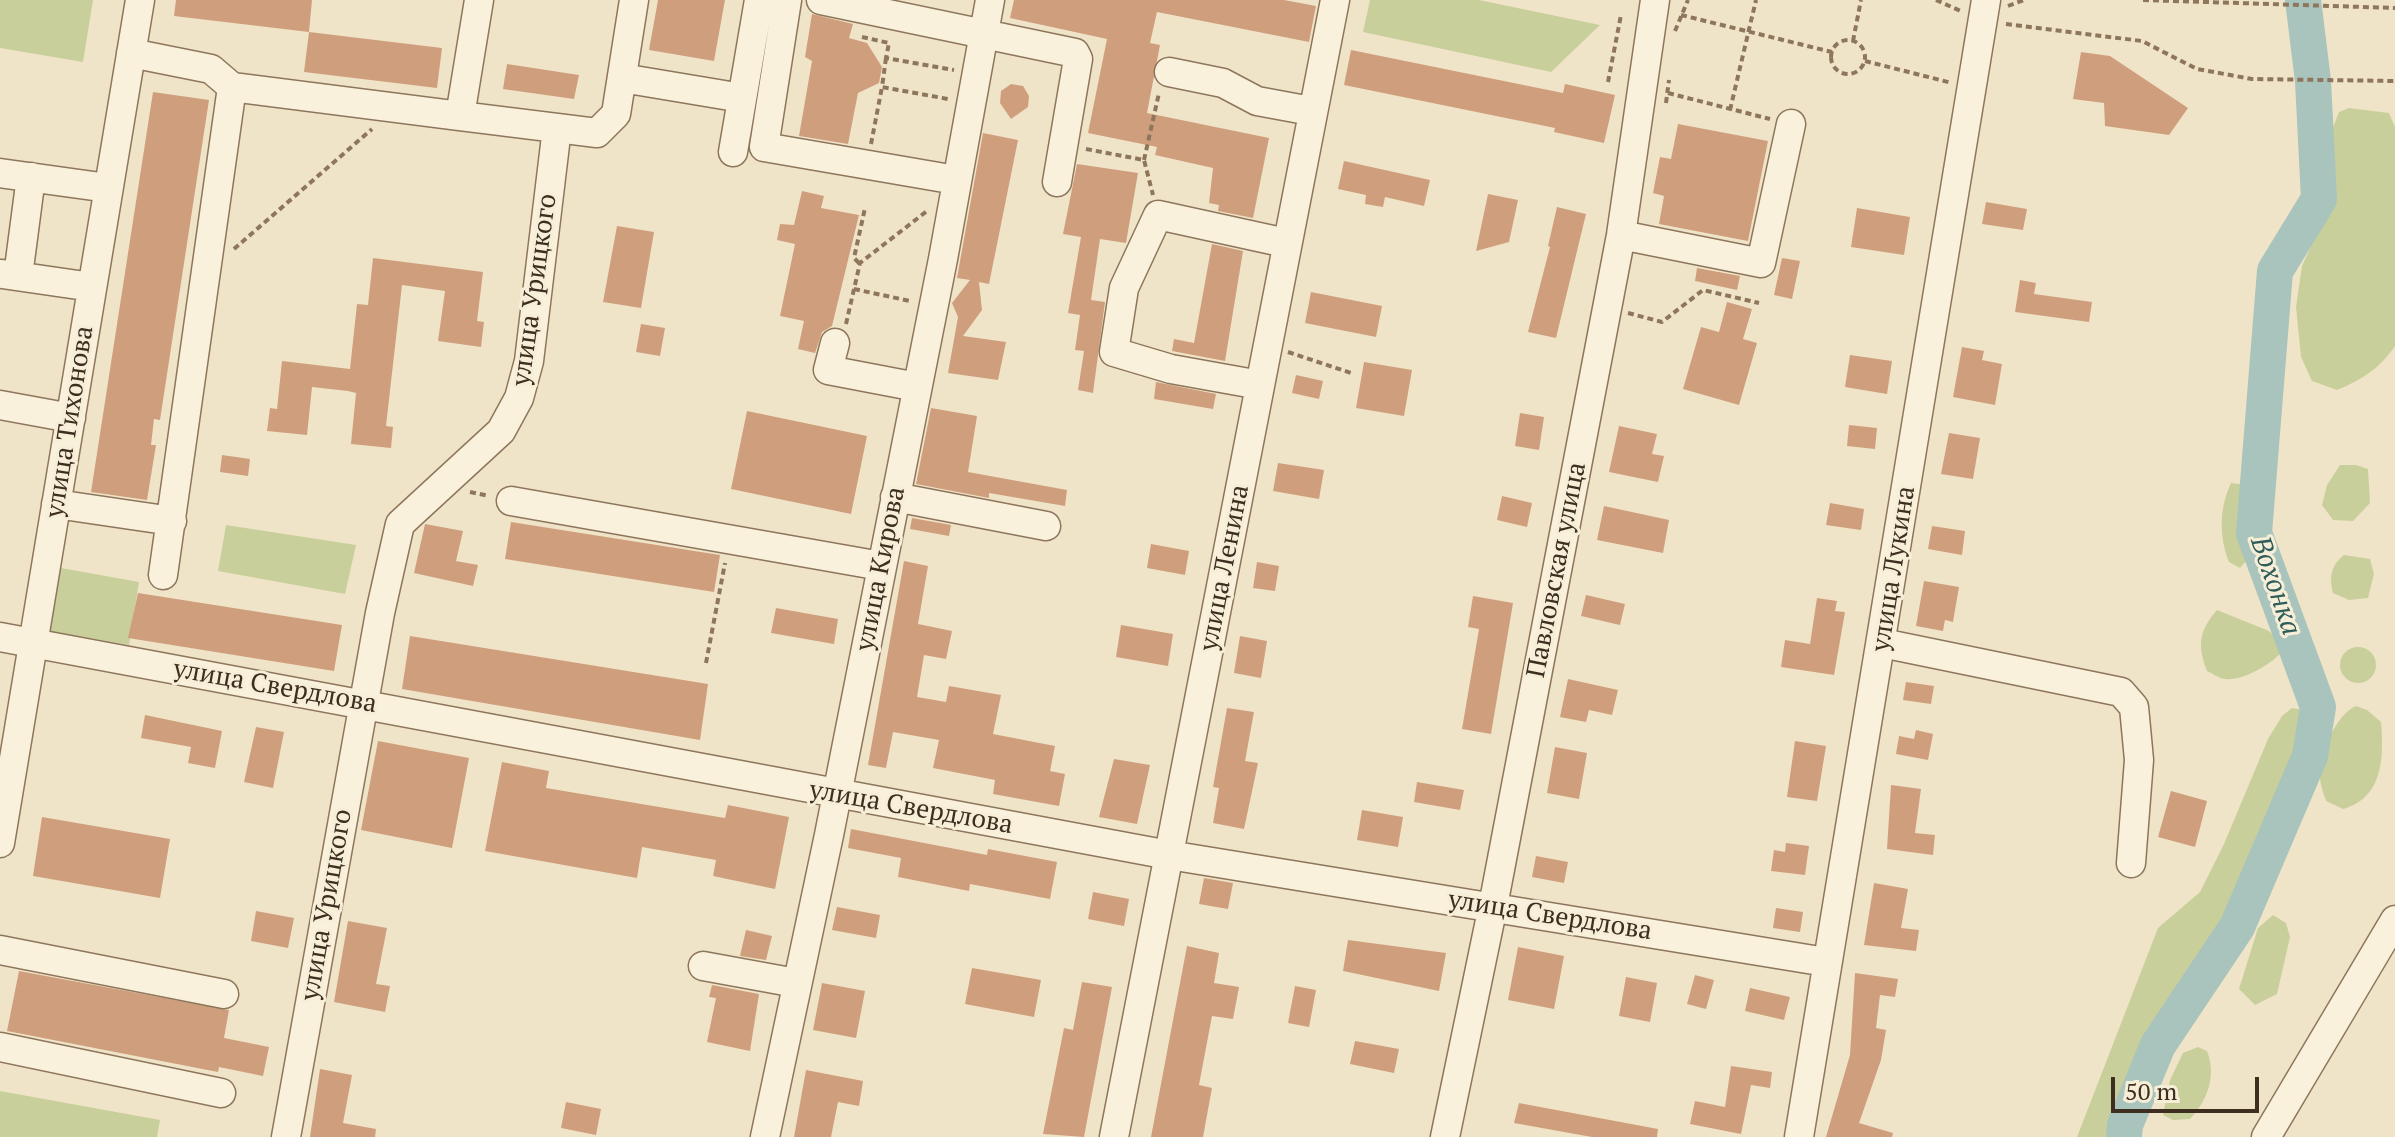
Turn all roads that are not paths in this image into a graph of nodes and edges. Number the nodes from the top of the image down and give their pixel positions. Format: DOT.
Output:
graph roads {
  1 [pos="140,0"];
  2 [pos="479,0"];
  3 [pos="634,0"];
  4 [pos="759,0"];
  5 [pos="787,0"];
  6 [pos="821,0"];
  7 [pos="990,0"];
  8 [pos="1335,0"];
  9 [pos="1655,0"];
  10 [pos="1984,10"];
  11 [pos="983,33"];
  12 [pos="131,53"];
  13 [pos="1169,72"];
  14 [pos="622,78"];
  15 [pos="232,87"];
  16 [pos="742,98"];
  17 [pos="1311,111"];
  18 [pos="460,116"];
  19 [pos="1791,124"];
  20 [pos="557,128"];
  21 [pos="733,152"];
  22 [pos="0,173"];
  23 [pos="31,177"];
  24 [pos="956,180"];
  25 [pos="1057,182"];
  26 [pos="108,188"];
  27 [pos="1621,235"];
  28 [pos="1286,243"];
  29 [pos="9,275"];
  30 [pos="92,287"];
  31 [pos="840,336"];
  32 [pos="1260,385"];
  33 [pos="917,387"];
  34 [pos="0,405"];
  35 [pos="71,418"];
  36 [pos="895,497"];
  37 [pos="511,501"];
  38 [pos="56,504"];
  39 [pos="172,521"];
  40 [pos="1046,526"];
  41 [pos="881,566"];
  42 [pos="163,575"];
  43 [pos="0,637"];
  44 [pos="33,643"];
  45 [pos="1882,643"];
  46 [pos="364,702"];
  47 [pos="7,755"];
  48 [pos="836,795"];
  49 [pos="0,843"];
  50 [pos="1169,855"];
  51 [pos="2131,863"];
  52 [pos="1493,906"];
  53 [pos="2395,920"];
  54 [pos="0,950"];
  55 [pos="1826,962"];
  56 [pos="703,966"];
  57 [pos="796,983"];
  58 [pos="224,994"];
  59 [pos="0,1047"];
  60 [pos="221,1093"];
  61 [pos="286,1137"];
  62 [pos="765,1137"];
  63 [pos="1114,1137"];
  64 [pos="1445,1137"];
  65 [pos="1799,1137"];
  66 [pos="2266,1137"];
  1 -- 12 [label="street, улица Тихонова"];
  2 -- 18 [label="street"];
  3 -- 14 [label="street"];
  4 -- 16 [label="street"];
  5 -- 24 [label="street"];
  6 -- 11 [label="street"];
  7 -- 11 [label="street, улица Кирова"];
  8 -- 17 [label="street, улица Ленина"];
  9 -- 27 [label="street, Павловская улица"];
  10 -- 45 [label="street, улица Лукина"];
  11 -- 24 [label="street, улица Кирова"];
  11 -- 25 [label="street"];
  12 -- 15 [label="street"];
  12 -- 26 [label="street, улица Тихонова"];
  13 -- 17 [label="street"];
  14 -- 16 [label="street"];
  14 -- 20 [label="street"];
  15 -- 18 [label="street"];
  15 -- 39 [label="street"];
  16 -- 21 [label="street"];
  17 -- 28 [label="street, улица Ленина"];
  18 -- 20 [label="street"];
  19 -- 27 [label="street"];
  20 -- 46 [label="street, улица Урицкого"];
  22 -- 23 [label="street"];
  23 -- 26 [label="street"];
  23 -- 29 [label="street"];
  24 -- 33 [label="street, улица Кирова"];
  26 -- 30 [label="street, улица Тихонова"];
  27 -- 52 [label="street, Павловская улица"];
  28 -- 32 [label="street, улица Ленина"];
  28 -- 32 [label="street"];
  29 -- 30 [label="street"];
  30 -- 35 [label="street, улица Тихонова"];
  31 -- 33 [label="street"];
  32 -- 50 [label="street, улица Ленина"];
  33 -- 36 [label="street, улица Кирова"];
  34 -- 35 [label="street"];
  35 -- 38 [label="street, улица Тихонова"];
  36 -- 40 [label="street"];
  36 -- 41 [label="street, улица Кирова"];
  37 -- 41 [label="street"];
  38 -- 39 [label="street"];
  38 -- 44 [label="street, улица Тихонова"];
  39 -- 42 [label="street"];
  41 -- 48 [label="street, улица Кирова"];
  43 -- 44 [label="street, улица Свердлова"];
  44 -- 46 [label="street, улица Свердлова"];
  44 -- 47 [label="street, улица Тихонова"];
  45 -- 51 [label="street"];
  45 -- 55 [label="street, улица Лукина"];
  46 -- 48 [label="street, улица Свердлова"];
  46 -- 61 [label="street, улица Урицкого"];
  47 -- 49 [label="street, улица Тихонова"];
  48 -- 50 [label="street, улица Свердлова"];
  48 -- 57 [label="street, улица Кирова"];
  50 -- 52 [label="street, улица Свердлова"];
  50 -- 63 [label="street, улица Ленина"];
  52 -- 55 [label="street, улица Свердлова"];
  52 -- 64 [label="street, Павловская улица"];
  53 -- 66 [label="street"];
  54 -- 58 [label="street"];
  55 -- 65 [label="street, улица Лукина"];
  56 -- 57 [label="street"];
  57 -- 62 [label="street, улица Кирова"];
  59 -- 60 [label="street"];
}
